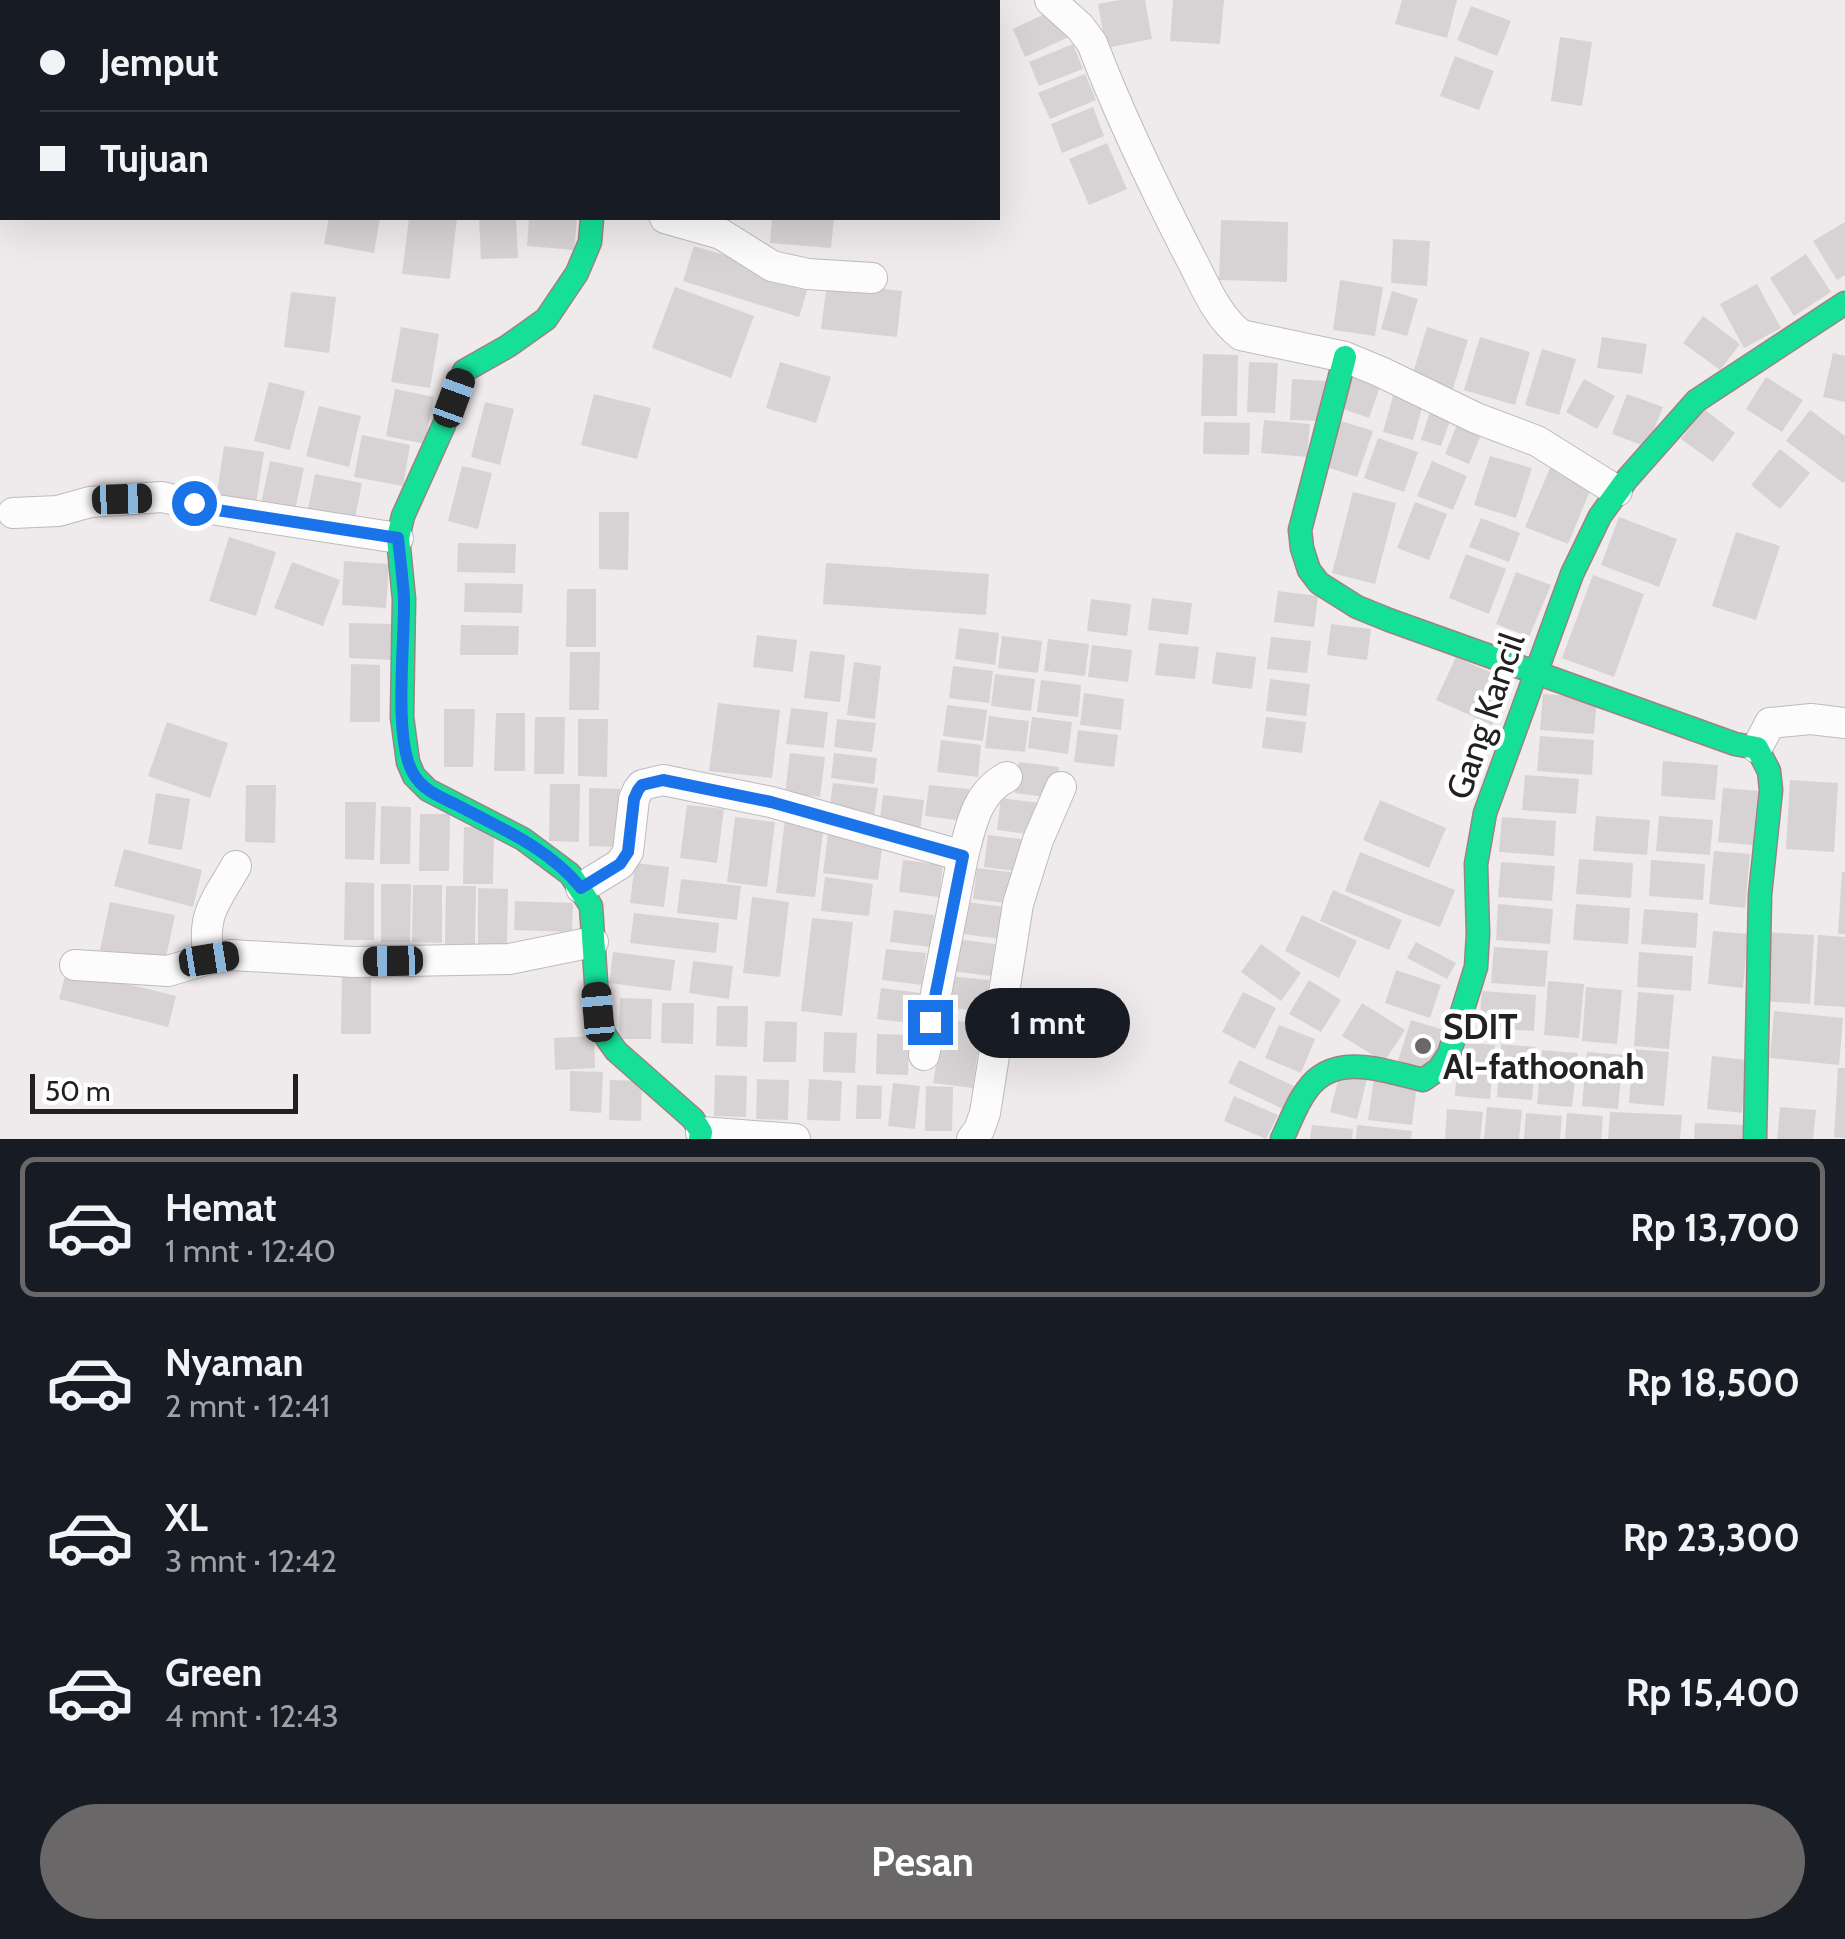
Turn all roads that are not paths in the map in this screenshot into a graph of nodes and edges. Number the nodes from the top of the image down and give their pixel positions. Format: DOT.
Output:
graph roads {
  1 [pos="1050,0"];
  2 [pos="592,220"];
  3 [pos="672,220"];
  4 [pos="872,278"];
  5 [pos="1845,303"];
  6 [pos="1345,357"];
  7 [pos="1617,490"];
  8 [pos="12,513"];
  9 [pos="398,538"];
  10 [pos="1536,674"];
  11 [pos="1845,723"];
  12 [pos="1757,748"];
  13 [pos="1007,777"];
  14 [pos="1061,788"];
  15 [pos="963,856"];
  16 [pos="236,866"];
  17 [pos="581,888"];
  18 [pos="593,942"];
  19 [pos="209,959"];
  20 [pos="75,966"];
  21 [pos="924,1056"];
  22 [pos="701,1136"];
  23 [pos="795,1139"];
  24 [pos="972,1139"];
  25 [pos="1282,1139"];
  26 [pos="1755,1139"];
  1 -- 6 [label="street"];
  2 -- 9 [label="street"];
  3 -- 4 [label="street"];
  5 -- 7 [label="street, Gang Kancil"];
  6 -- 7 [label="street"];
  6 -- 10 [label="street"];
  7 -- 10 [label="street, Gang Kancil"];
  8 -- 9 [label="street"];
  9 -- 17 [label="street"];
  10 -- 12 [label="street"];
  10 -- 25 [label="street, Gang Kancil"];
  11 -- 12 [label="street"];
  12 -- 26 [label="street"];
  13 -- 15 [label="street"];
  14 -- 24 [label="street"];
  15 -- 17 [label="street"];
  15 -- 21 [label="street"];
  16 -- 19 [label="street"];
  17 -- 18 [label="street"];
  18 -- 19 [label="street"];
  18 -- 22 [label="street"];
  19 -- 20 [label="street"];
  22 -- 23 [label="street"];
}
